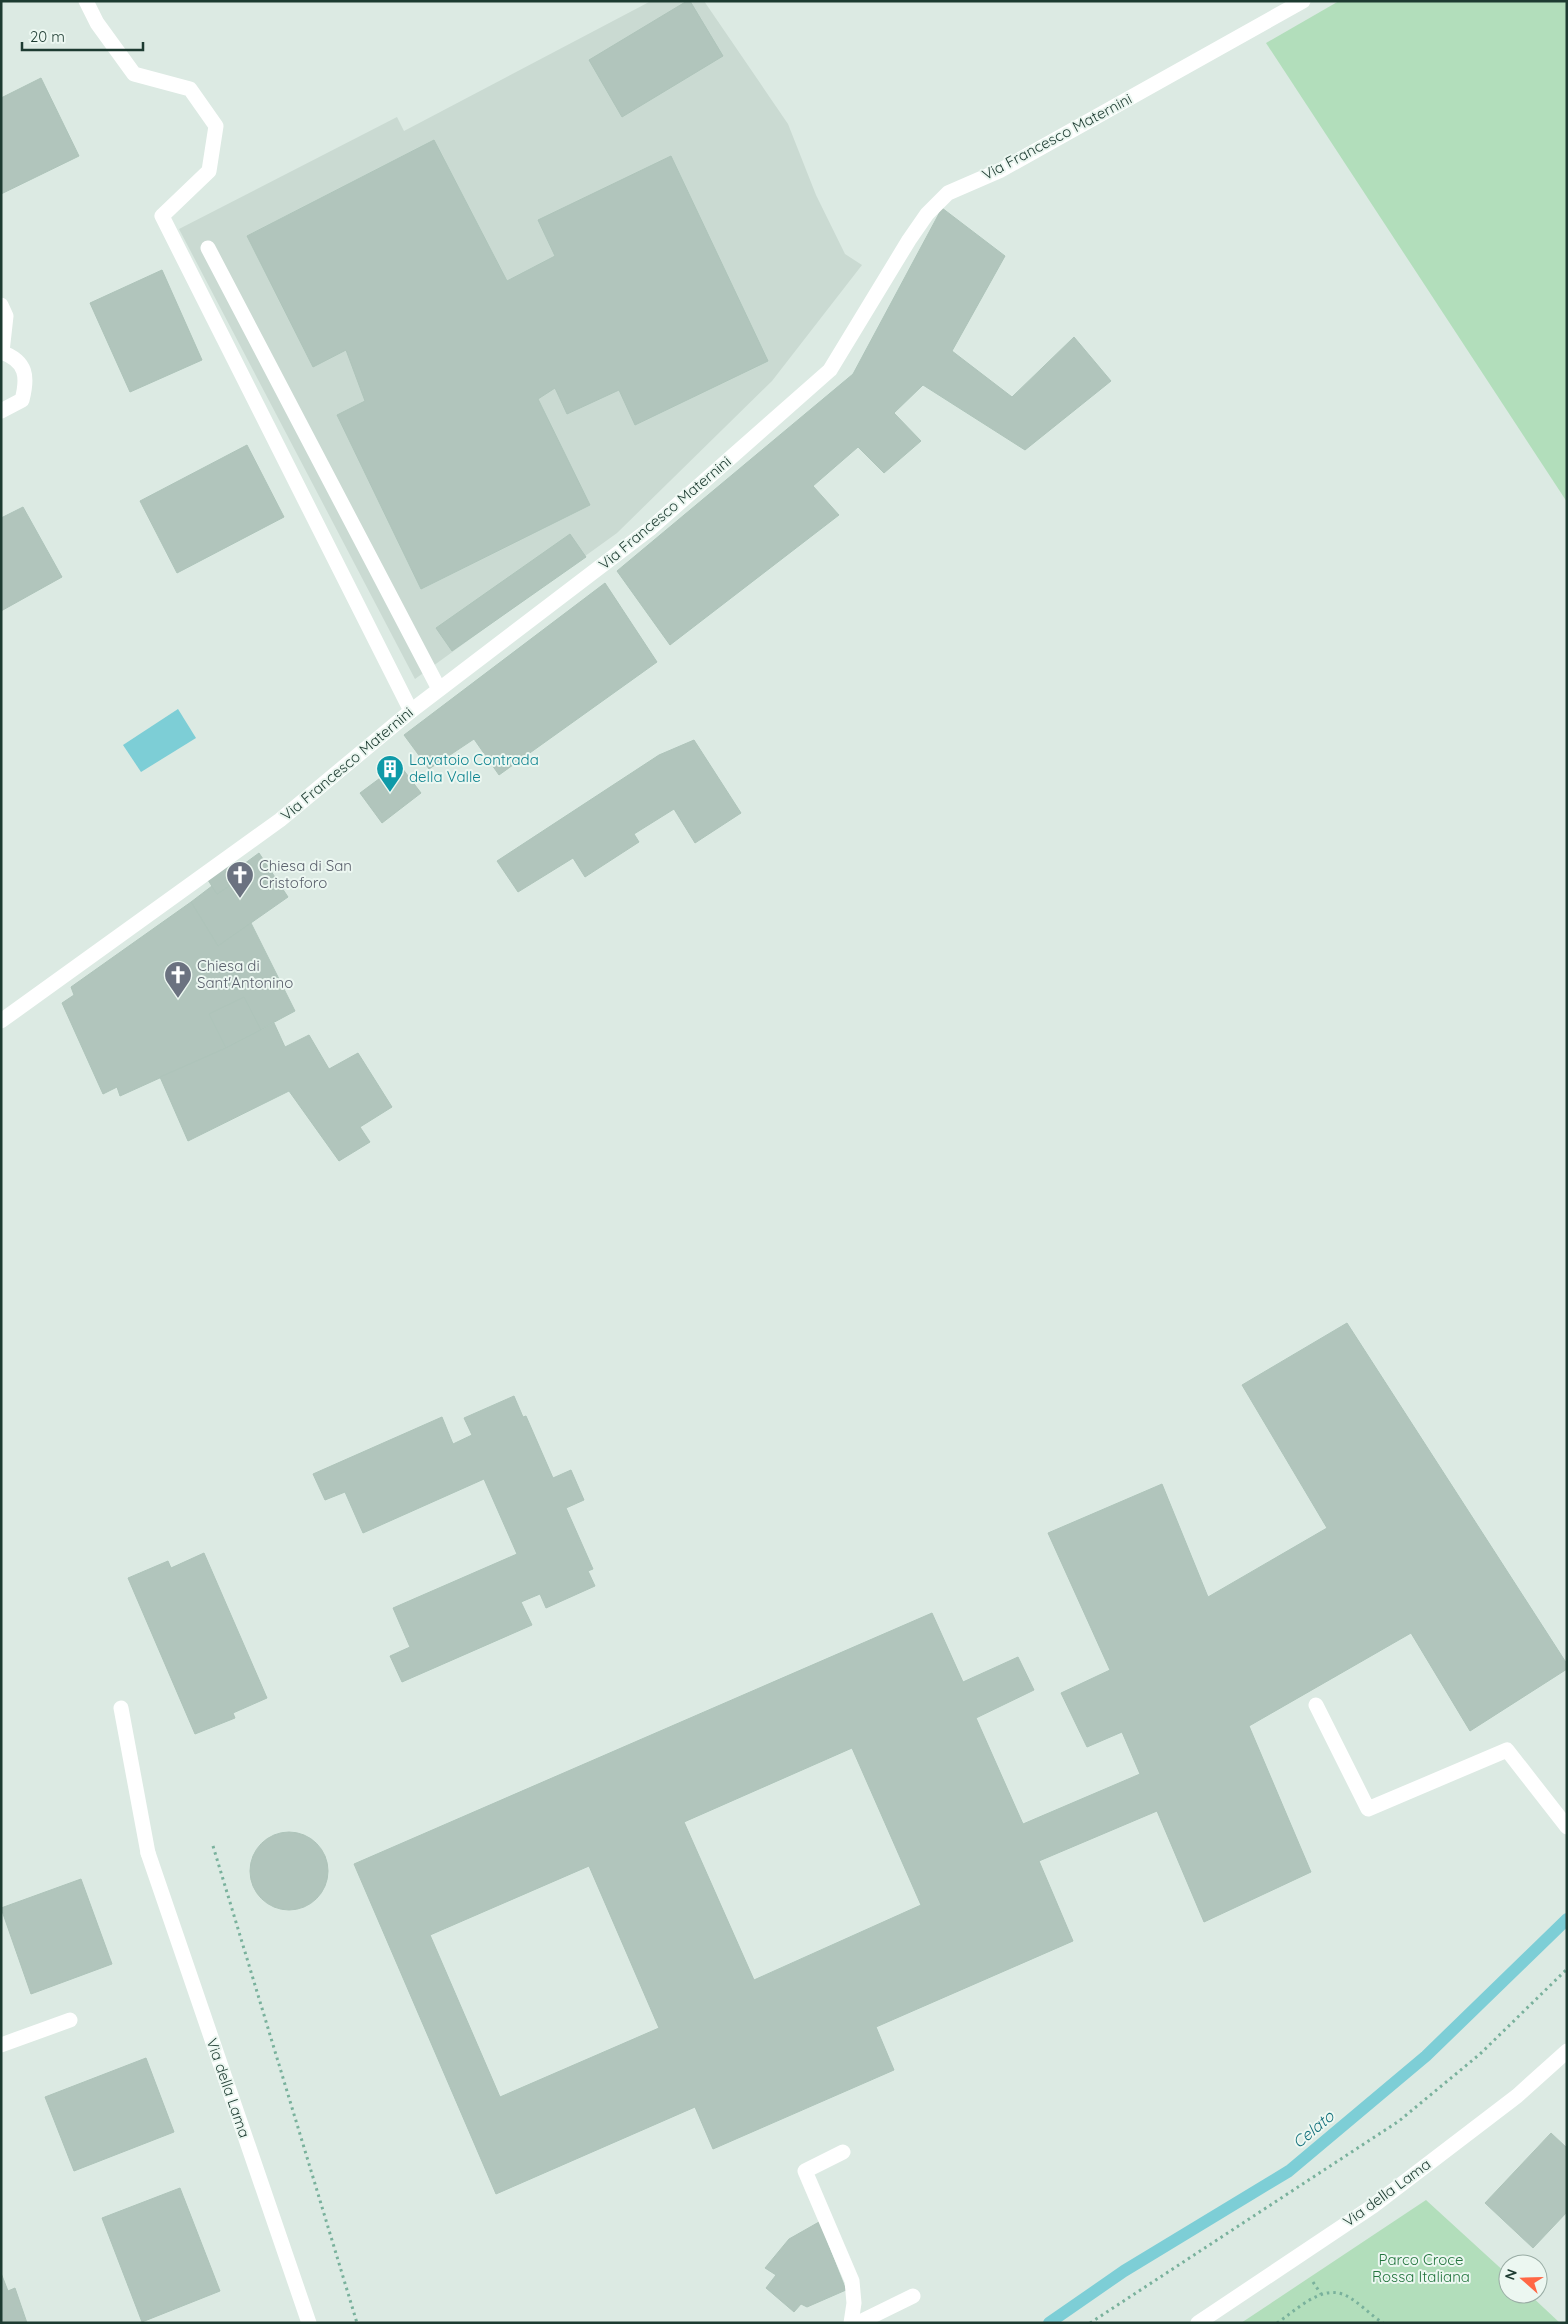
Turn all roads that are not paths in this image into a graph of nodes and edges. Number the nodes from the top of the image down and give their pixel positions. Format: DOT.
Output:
graph roads {
  1 [pos="86,1"];
  2 [pos="1303,1"];
  3 [pos="208,248"];
  4 [pos="1,304"];
  5 [pos="2,352"];
  6 [pos="1,411"];
  7 [pos="438,689"];
  8 [pos="410,711"];
  9 [pos="1,1021"];
  10 [pos="1316,1705"];
  11 [pos="121,1708"];
  12 [pos="1567,1827"];
  13 [pos="70,2020"];
  14 [pos="1,2045"];
  15 [pos="1567,2051"];
  16 [pos="843,2152"];
  17 [pos="913,2296"];
  18 [pos="309,2323"];
  19 [pos="851,2323"];
  20 [pos="858,2323"];
  21 [pos="1198,2323"];
  1 -- 8 [label="street"];
  2 -- 7 [label="street, Via Francesco Maternini"];
  3 -- 7 [label="street"];
  4 -- 5 [label="street"];
  5 -- 6 [label="street"];
  7 -- 8 [label="street, Via Francesco Maternini"];
  8 -- 9 [label="street, Via Francesco Maternini"];
  10 -- 12 [label="street"];
  11 -- 18 [label="street, Via della Lama"];
  13 -- 14 [label="street"];
  15 -- 21 [label="street, Via della Lama"];
  16 -- 19 [label="street"];
  17 -- 20 [label="street"];
}
